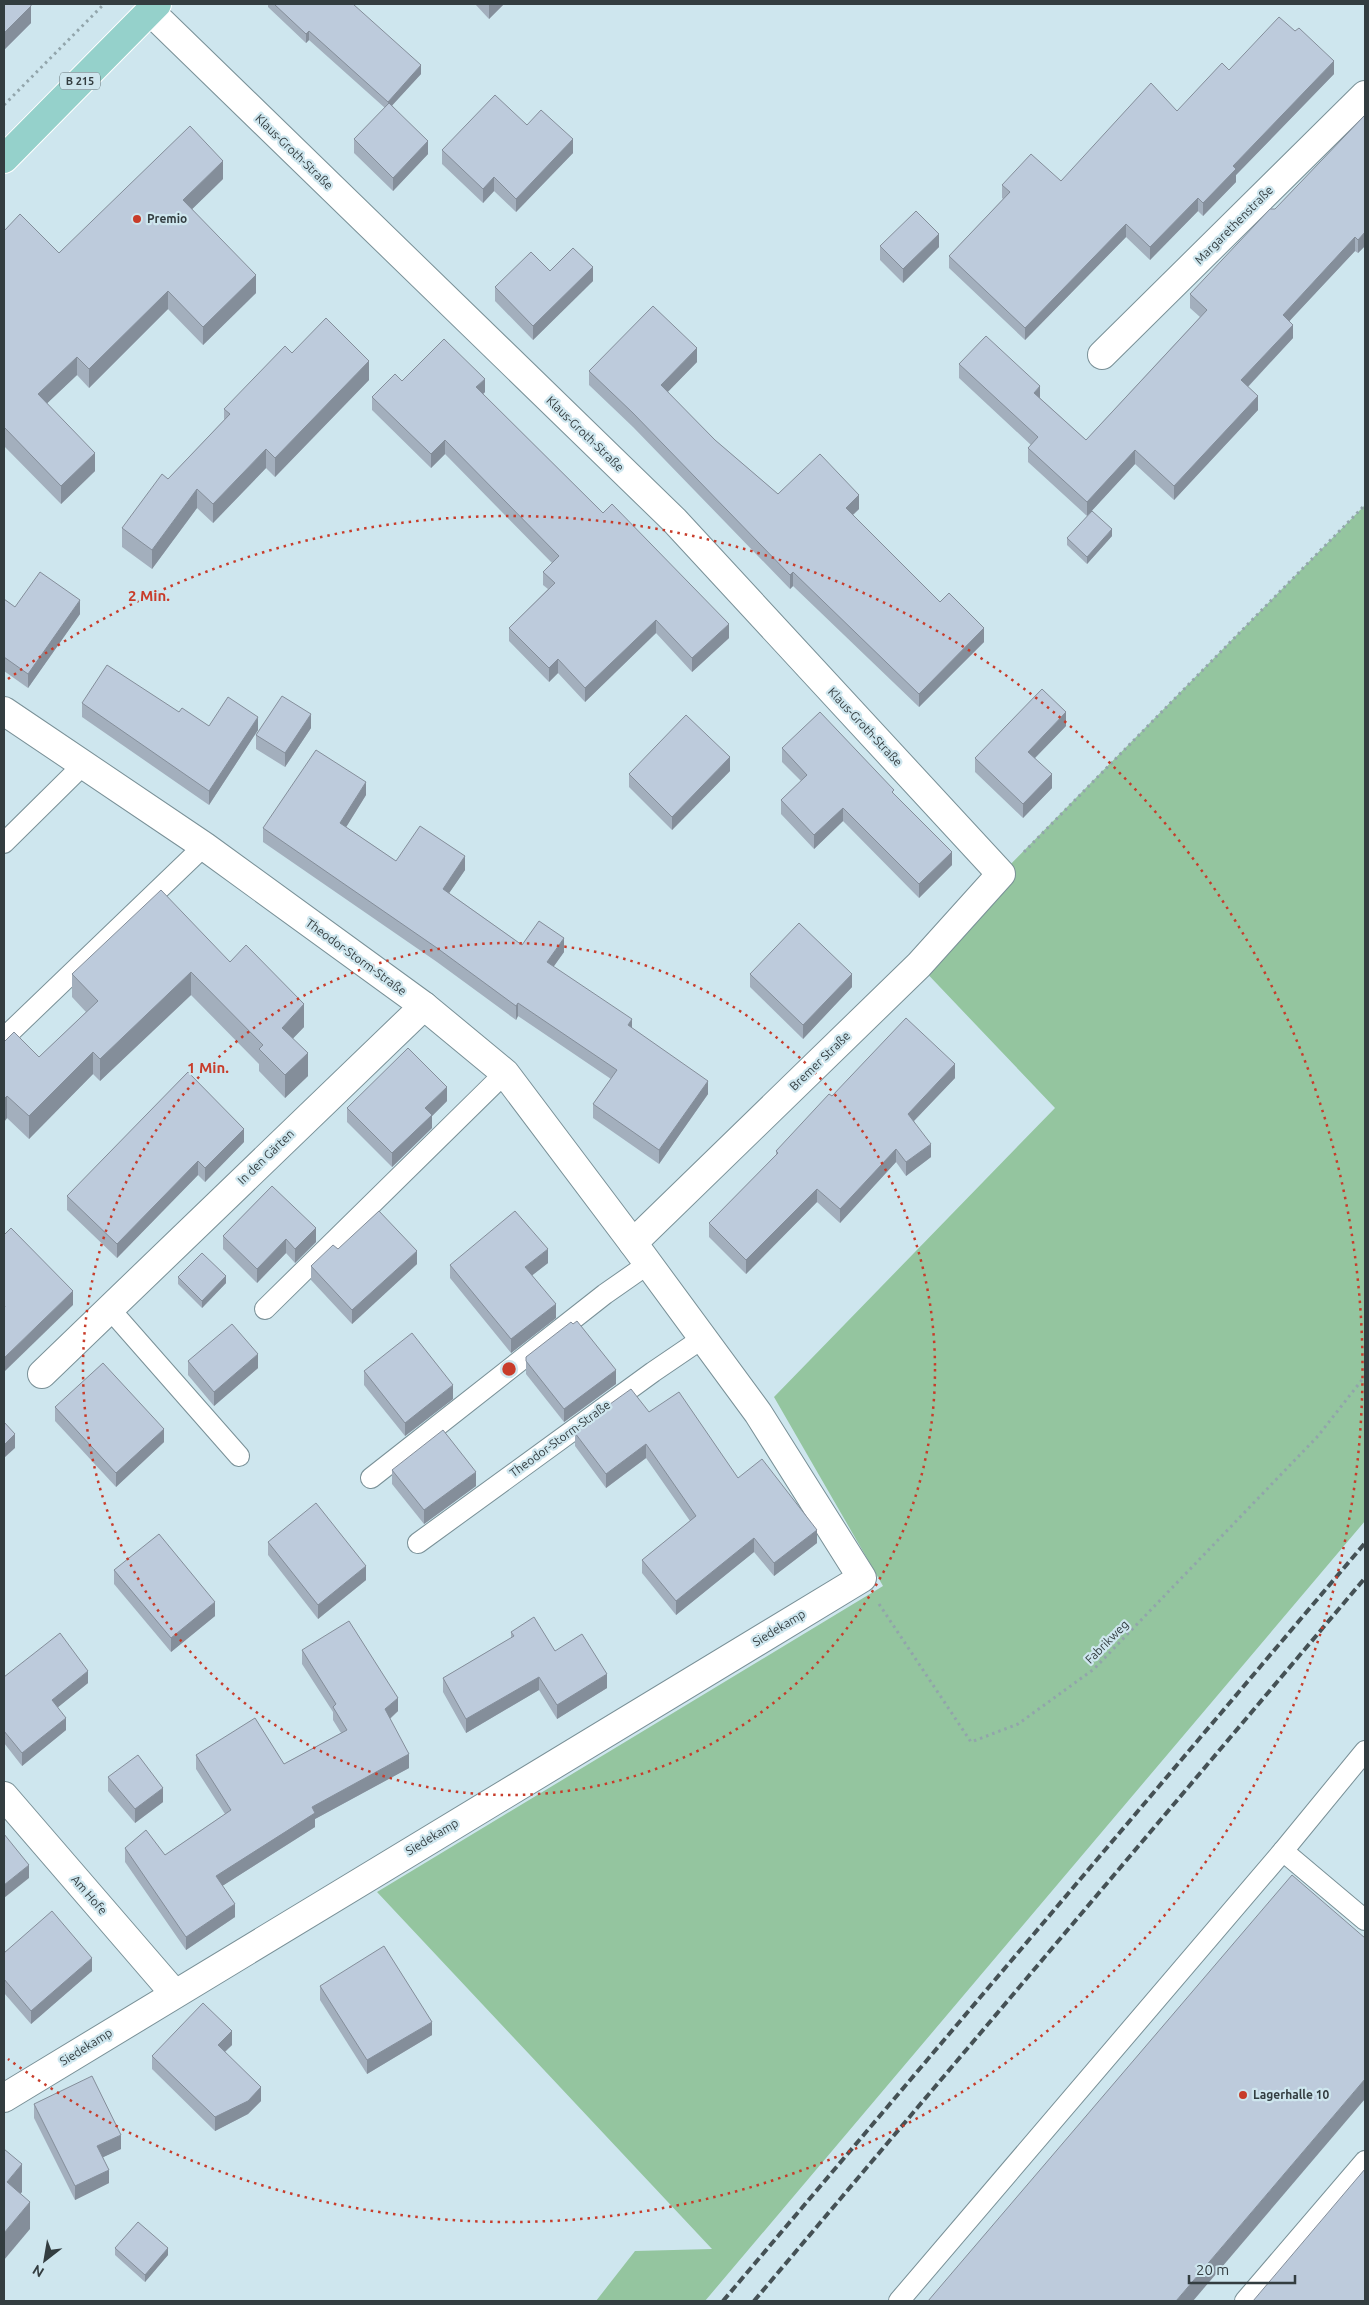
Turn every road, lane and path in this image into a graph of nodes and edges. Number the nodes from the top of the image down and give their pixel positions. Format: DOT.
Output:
graph roads {
  1 [pos="104,4"];
  2 [pos="154,7"];
  3 [pos="1365,95"];
  4 [pos="4,105"];
  5 [pos="4,159"];
  6 [pos="1102,356"];
  7 [pos="1365,505"];
  8 [pos="4,711"];
  9 [pos="83,765"];
  10 [pos="4,843"];
  11 [pos="204,846"];
  12 [pos="1001,874"];
  13 [pos="424,1006"];
  14 [pos="4,1038"];
  15 [pos="505,1074"];
  16 [pos="641,1253"];
  17 [pos="108,1307"];
  18 [pos="265,1309"];
  19 [pos="703,1338"];
  20 [pos="42,1374"];
  21 [pos="1365,1376"];
  22 [pos="239,1456"];
  23 [pos="371,1478"];
  24 [pos="418,1543"];
  25 [pos="862,1578"];
  26 [pos="1365,1751"];
  27 [pos="4,1796"];
  28 [pos="1283,1851"];
  29 [pos="1365,1920"];
  30 [pos="174,1993"];
  31 [pos="4,2098"];
  32 [pos="1365,2161"];
  33 [pos="899,2301"];
  34 [pos="1244,2301"];
  1 -- 4 [label="path"];
  2 -- 5 [label="main road, B 215"];
  2 -- 12 [label="street, Klaus-Groth-Straße"];
  3 -- 6 [label="street, Margarethenstraße"];
  7 -- 12 [label="path"];
  8 -- 9 [label="street, Theodor-Storm-Straße"];
  9 -- 10 [label="lane"];
  9 -- 11 [label="street, Theodor-Storm-Straße"];
  11 -- 13 [label="street, Theodor-Storm-Straße"];
  11 -- 14 [label="lane"];
  12 -- 16 [label="street, Bremer Straße"];
  13 -- 15 [label="street, Theodor-Storm-Straße"];
  13 -- 17 [label="street, In den Gärten"];
  15 -- 16 [label="street, Theodor-Storm-Straße"];
  15 -- 18 [label="lane"];
  16 -- 19 [label="street, Theodor-Storm-Straße"];
  16 -- 23 [label="lane"];
  17 -- 20 [label="street, In den Gärten"];
  17 -- 22 [label="lane"];
  19 -- 24 [label="lane, Theodor-Storm-Straße"];
  19 -- 25 [label="street, Theodor-Storm-Straße"];
  21 -- 25 [label="path, Fabrikweg"];
  25 -- 30 [label="street, Siedekamp"];
  26 -- 28 [label="lane"];
  27 -- 30 [label="street, Am Hofe"];
  28 -- 29 [label="lane"];
  28 -- 33 [label="lane"];
  30 -- 31 [label="street, Siedekamp"];
  32 -- 34 [label="lane"];
}
